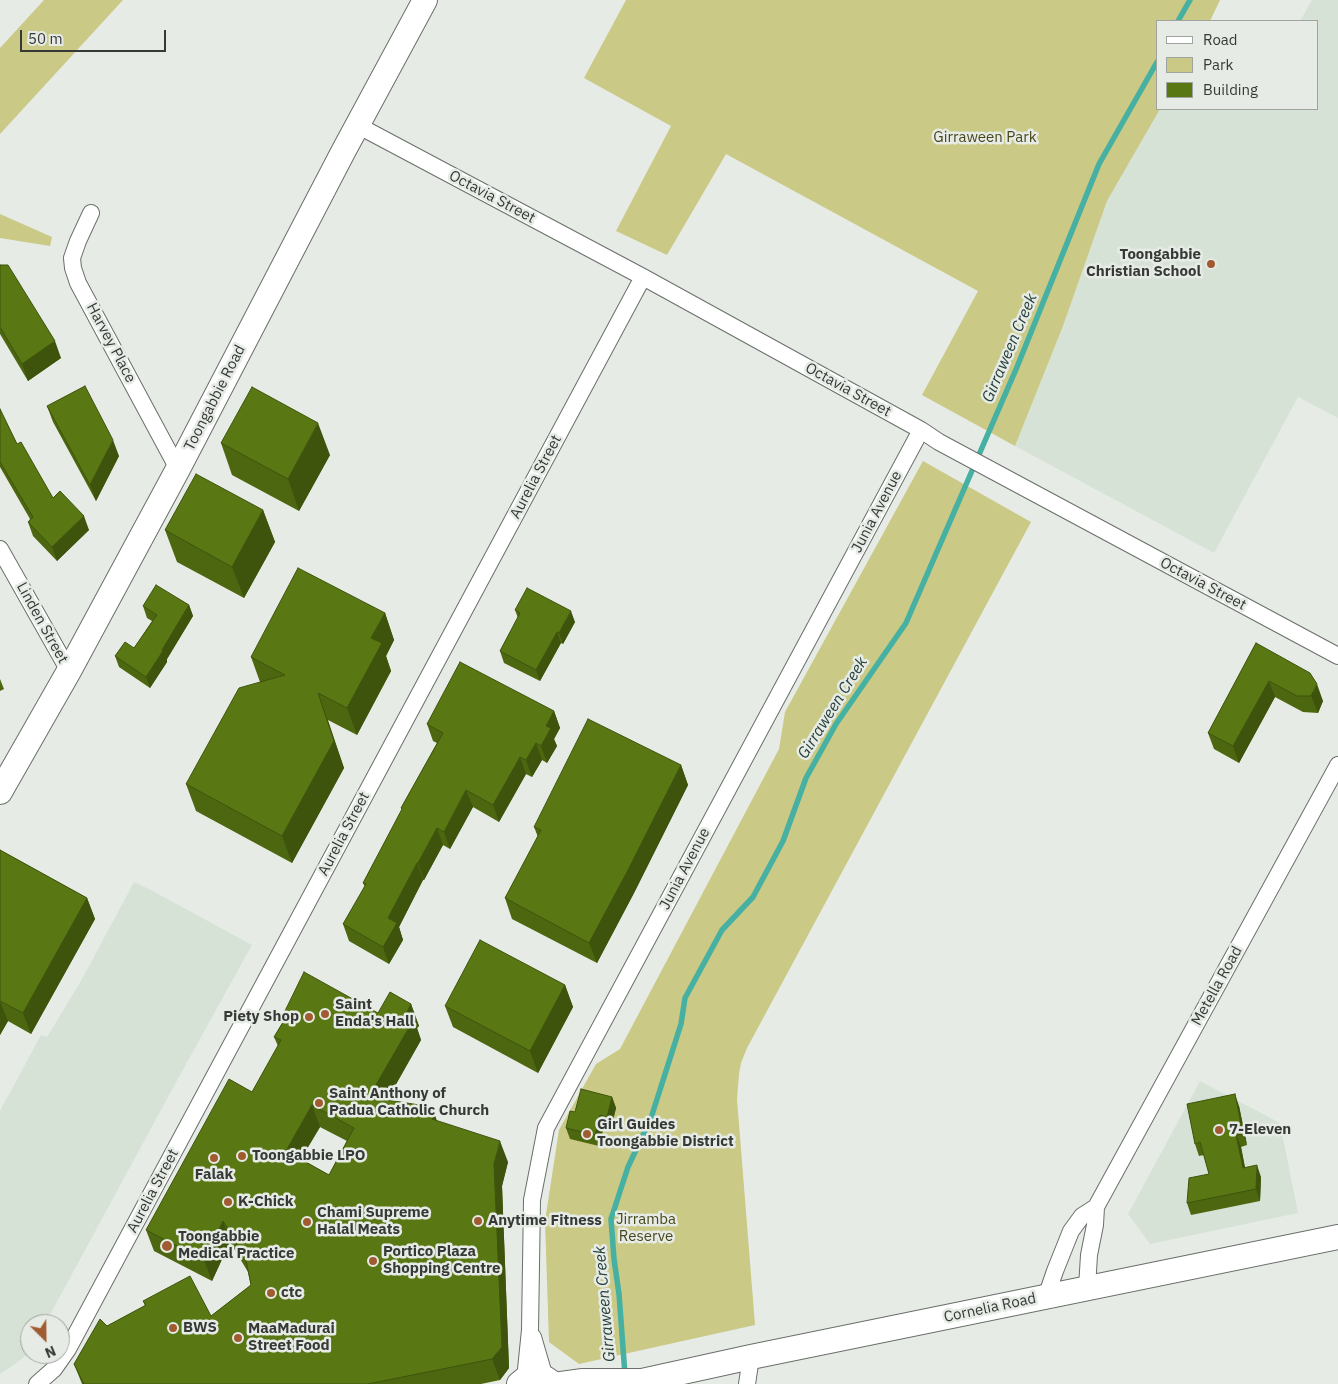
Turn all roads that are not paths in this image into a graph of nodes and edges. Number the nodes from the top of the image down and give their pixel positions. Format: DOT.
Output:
graph roads {
  1 [pos="425,0"];
  2 [pos="357,125"];
  3 [pos="91,213"];
  4 [pos="643,277"];
  5 [pos="921,430"];
  6 [pos="178,469"];
  7 [pos="0,549"];
  8 [pos="1338,656"];
  9 [pos="68,671"];
  10 [pos="1338,765"];
  11 [pos="0,792"];
  12 [pos="1096,1208"];
  13 [pos="1338,1237"];
  14 [pos="1087,1288"];
  15 [pos="1046,1297"];
  16 [pos="751,1357"];
  17 [pos="548,1382"];
  18 [pos="638,1382"];
  19 [pos="37,1384"];
  20 [pos="747,1384"];
  1 -- 2 [label="main road, Toongabbie Road"];
  2 -- 4 [label="street, Octavia Street"];
  2 -- 6 [label="main road, Toongabbie Road"];
  3 -- 6 [label="street, Harvey Place"];
  4 -- 5 [label="street, Octavia Street"];
  4 -- 19 [label="street, Aurelia Street"];
  5 -- 8 [label="street, Octavia Street"];
  5 -- 17 [label="street, Junia Avenue"];
  6 -- 9 [label="main road, Toongabbie Road"];
  7 -- 9 [label="street, Linden Street"];
  9 -- 11 [label="main road, Toongabbie Road"];
  10 -- 12 [label="street, Metella Road"];
  12 -- 14 [label="street, Metella Road"];
  12 -- 15 [label="street, Metella Road"];
  13 -- 14 [label="main road, Cornelia Road"];
  14 -- 15 [label="main road, Cornelia Road"];
  15 -- 16 [label="main road, Cornelia Road"];
  16 -- 18 [label="main road, Cornelia Road"];
  16 -- 20 [label="street"];
  17 -- 18 [label="main road, Cornelia Road"];
}
